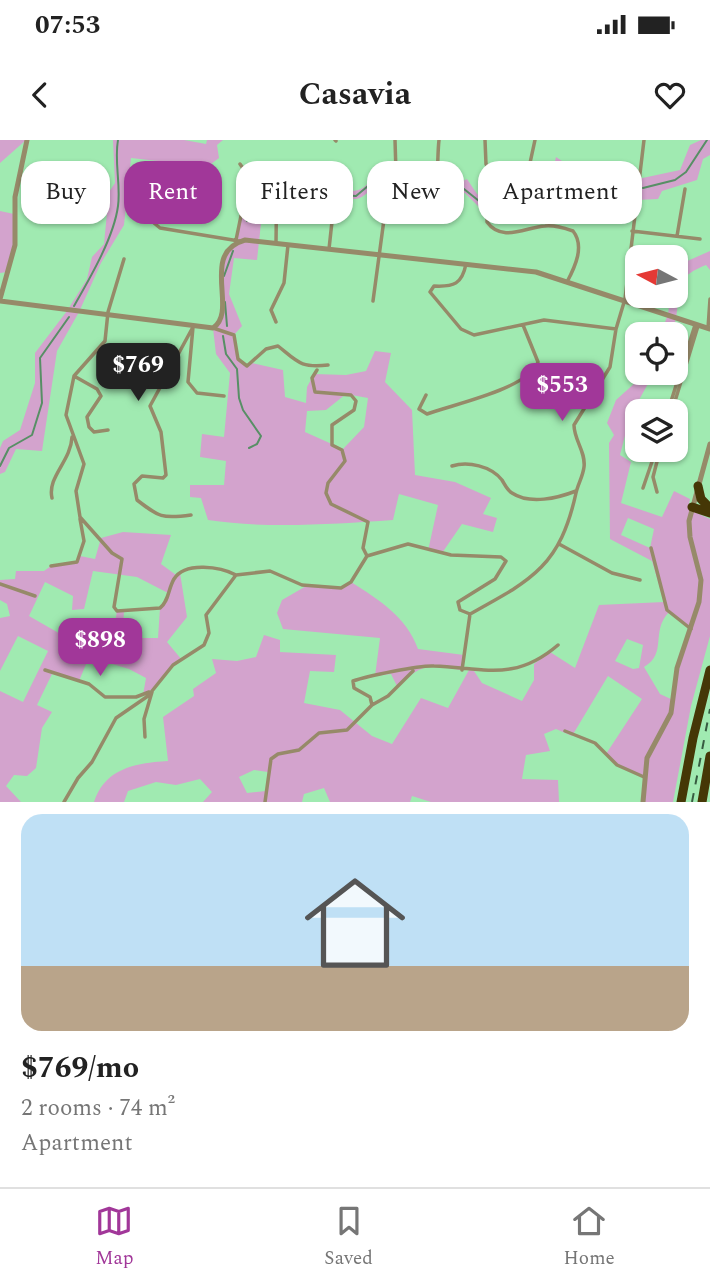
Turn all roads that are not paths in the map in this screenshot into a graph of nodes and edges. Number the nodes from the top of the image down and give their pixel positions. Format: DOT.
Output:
graph roads {
  1 [pos="27,140"];
  2 [pos="395,140"];
  3 [pos="439,140"];
  4 [pos="485,140"];
  5 [pos="536,140"];
  6 [pos="644,140"];
  7 [pos="396,161"];
  8 [pos="437,161"];
  9 [pos="486,161"];
  10 [pos="531,161"];
  11 [pos="640,161"];
  12 [pos="685,189"];
  13 [pos="155,224"];
  14 [pos="240,224"];
  15 [pos="276,224"];
  16 [pos="332,224"];
  17 [pos="383,224"];
  18 [pos="488,224"];
  19 [pos="633,224"];
  20 [pos="632,231"];
  21 [pos="677,236"];
  22 [pos="700,239"];
  23 [pos="237,240"];
  24 [pos="276,243"];
  25 [pos="289,244"];
  26 [pos="631,245"];
  27 [pos="329,249"];
  28 [pos="378,254"];
  29 [pos="124,259"];
  30 [pos="466,264"];
  31 [pos="567,282"];
  32 [pos="625,299"];
  33 [pos="710,299"];
  34 [pos="0,300"];
  35 [pos="373,301"];
  36 [pos="650,308"];
  37 [pos="107,317"];
  38 [pos="276,322"];
  39 [pos="523,325"];
  40 [pos="697,325"];
  41 [pos="193,327"];
  42 [pos="213,328"];
  43 [pos="616,329"];
  44 [pos="709,329"];
  45 [pos="328,365"];
  46 [pos="317,370"];
  47 [pos="74,376"];
  48 [pos="426,395"];
  49 [pos="225,396"];
  50 [pos="674,399"];
  51 [pos="108,430"];
  52 [pos="72,435"];
  53 [pos="710,444"];
  54 [pos="709,453"];
  55 [pos="710,461"];
  56 [pos="653,462"];
  57 [pos="656,462"];
  58 [pos="452,466"];
  59 [pos="703,468"];
  60 [pos="698,486"];
  61 [pos="643,488"];
  62 [pos="576,491"];
  63 [pos="657,492"];
  64 [pos="52,498"];
  65 [pos="693,504"];
  66 [pos="710,510"];
  67 [pos="191,514"];
  68 [pos="80,517"];
  69 [pos="559,544"];
  70 [pos="650,548"];
  71 [pos="367,556"];
  72 [pos="51,566"];
  73 [pos="236,575"];
  74 [pos="640,580"];
  75 [pos="0,584"];
  76 [pos="35,597"];
  77 [pos="470,614"];
  78 [pos="691,629"];
  79 [pos="558,645"];
  80 [pos="414,669"];
  81 [pos="45,670"];
  82 [pos="463,670"];
  83 [pos="710,670"];
  84 [pos="151,691"];
  85 [pos="372,705"];
  86 [pos="565,731"];
  87 [pos="145,737"];
  88 [pos="710,757"];
  89 [pos="644,777"];
  90 [pos="64,802"];
  91 [pos="265,802"];
  92 [pos="643,802"];
  93 [pos="681,802"];
  94 [pos="702,802"];
  1 -- 34 [label="street"];
  2 -- 7 [label="street"];
  3 -- 8 [label="street"];
  4 -- 9 [label="street"];
  5 -- 10 [label="street"];
  6 -- 11 [label="street"];
  12 -- 21 [label="street"];
  13 -- 23 [label="street"];
  14 -- 23 [label="street"];
  15 -- 24 [label="street"];
  16 -- 27 [label="street"];
  17 -- 28 [label="street"];
  18 -- 31 [label="street"];
  19 -- 20 [label="street"];
  20 -- 21 [label="street"];
  20 -- 26 [label="street"];
  21 -- 22 [label="street"];
  23 -- 24 [label="street"];
  23 -- 42 [label="street"];
  24 -- 25 [label="street"];
  25 -- 27 [label="street"];
  25 -- 38 [label="street"];
  27 -- 28 [label="street"];
  28 -- 30 [label="street"];
  28 -- 35 [label="street"];
  29 -- 37 [label="street"];
  30 -- 31 [label="street"];
  30 -- 39 [label="street"];
  31 -- 32 [label="street"];
  32 -- 43 [label="street"];
  33 -- 44 [label="street"];
  34 -- 37 [label="street"];
  36 -- 40 [label="street"];
  37 -- 41 [label="street"];
  37 -- 47 [label="street"];
  39 -- 43 [label="street"];
  39 -- 48 [label="street"];
  40 -- 44 [label="street"];
  40 -- 50 [label="street"];
  41 -- 42 [label="street"];
  41 -- 49 [label="street"];
  41 -- 67 [label="street"];
  42 -- 45 [label="street"];
  43 -- 62 [label="street"];
  46 -- 71 [label="street"];
  47 -- 51 [label="street"];
  47 -- 52 [label="street"];
  52 -- 64 [label="street"];
  52 -- 68 [label="street"];
  53 -- 54 [label="street"];
  54 -- 59 [label="street"];
  55 -- 59 [label="street"];
  56 -- 61 [label="street"];
  57 -- 63 [label="street"];
  58 -- 62 [label="street"];
  59 -- 60 [label="street"];
  60 -- 65 [label="street"];
  60 -- 66 [label="highway"];
  62 -- 69 [label="street"];
  65 -- 66 [label="highway"];
  65 -- 78 [label="street"];
  68 -- 72 [label="street"];
  68 -- 73 [label="street"];
  69 -- 74 [label="street"];
  69 -- 77 [label="street"];
  70 -- 78 [label="street"];
  71 -- 73 [label="street"];
  71 -- 77 [label="street"];
  73 -- 84 [label="street"];
  75 -- 76 [label="street"];
  77 -- 82 [label="street"];
  78 -- 89 [label="street"];
  79 -- 82 [label="street"];
  80 -- 82 [label="street"];
  80 -- 85 [label="street"];
  80 -- 85 [label="street"];
  81 -- 84 [label="street"];
  83 -- 93 [label="highway"];
  84 -- 87 [label="street"];
  84 -- 90 [label="street"];
  85 -- 91 [label="street"];
  86 -- 89 [label="street"];
  88 -- 94 [label="highway"];
  89 -- 92 [label="street"];
}
